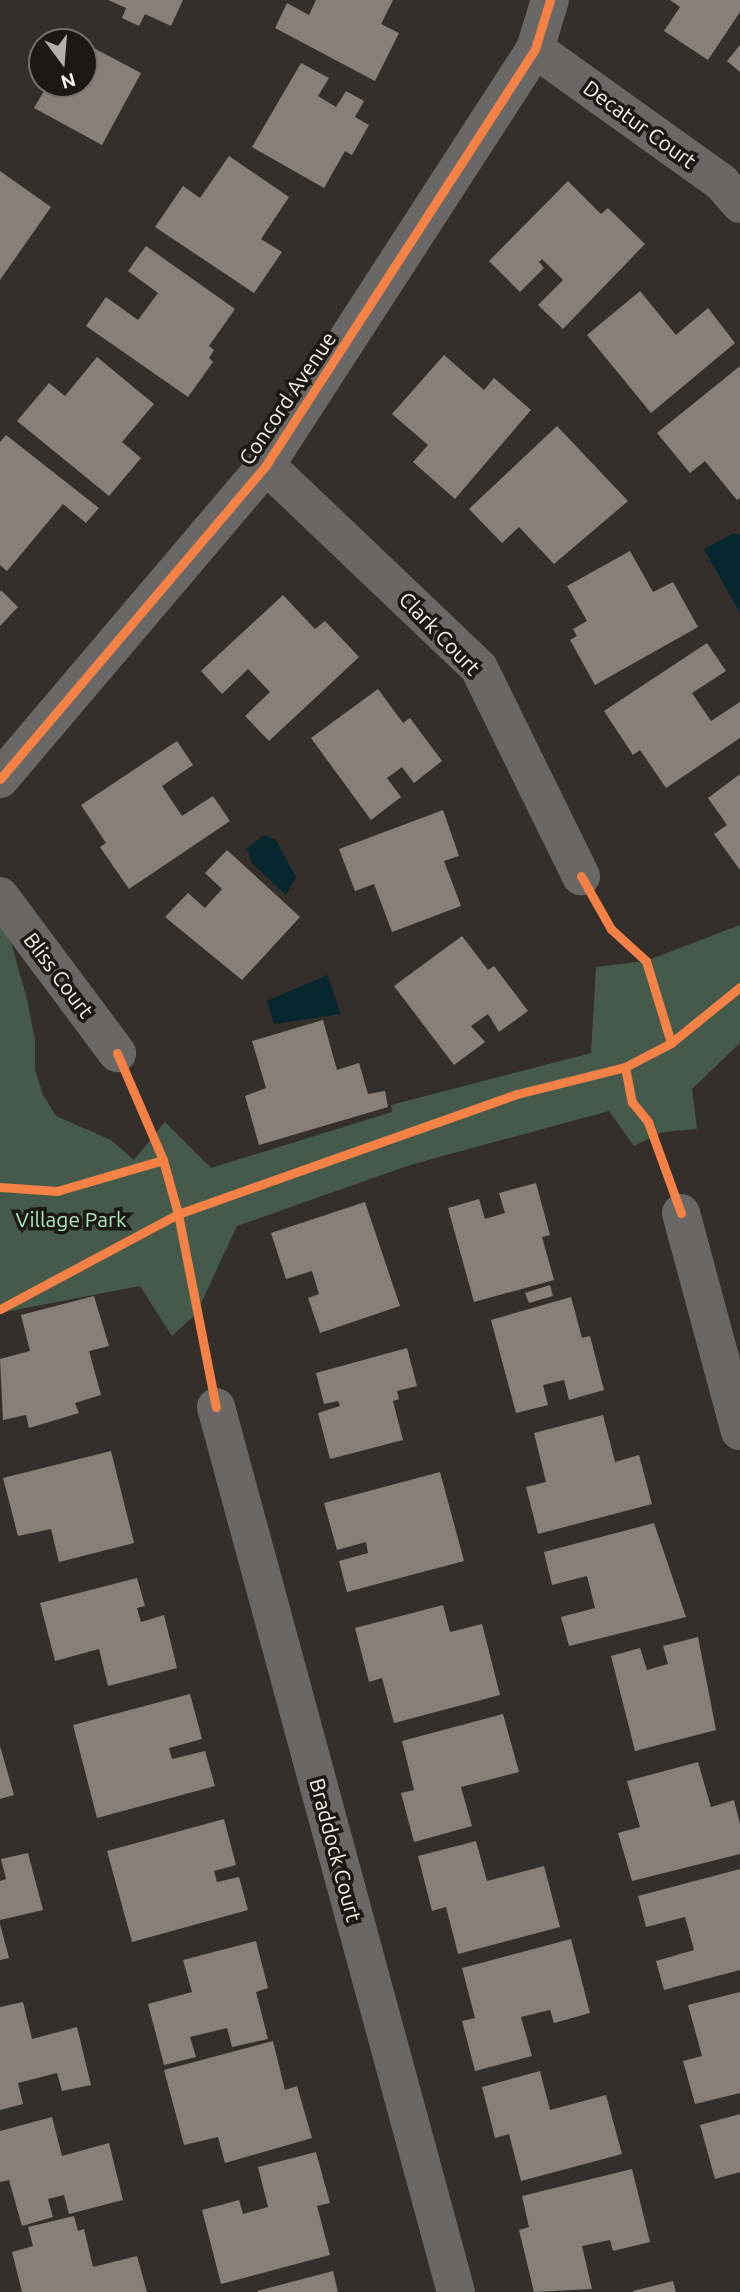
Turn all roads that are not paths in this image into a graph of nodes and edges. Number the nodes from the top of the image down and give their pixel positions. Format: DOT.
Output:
graph roads {
  1 [pos="550,0"];
  2 [pos="535,49"];
  3 [pos="740,204"];
  4 [pos="266,465"];
  5 [pos="0,779"];
  6 [pos="581,876"];
  7 [pos="0,897"];
  8 [pos="117,1053"];
  9 [pos="681,1213"];
  10 [pos="216,1407"];
  11 [pos="740,1431"];
  12 [pos="456,2292"];
  1 -- 2 [label="street, Concord Avenue"];
  2 -- 3 [label="street, Decatur Court"];
  2 -- 4 [label="street, Concord Avenue"];
  4 -- 5 [label="street, Concord Avenue"];
  4 -- 6 [label="street, Clark Court"];
  7 -- 8 [label="street, Bliss Court"];
  9 -- 11 [label="street"];
  10 -- 12 [label="street, Braddock Court"];
}
